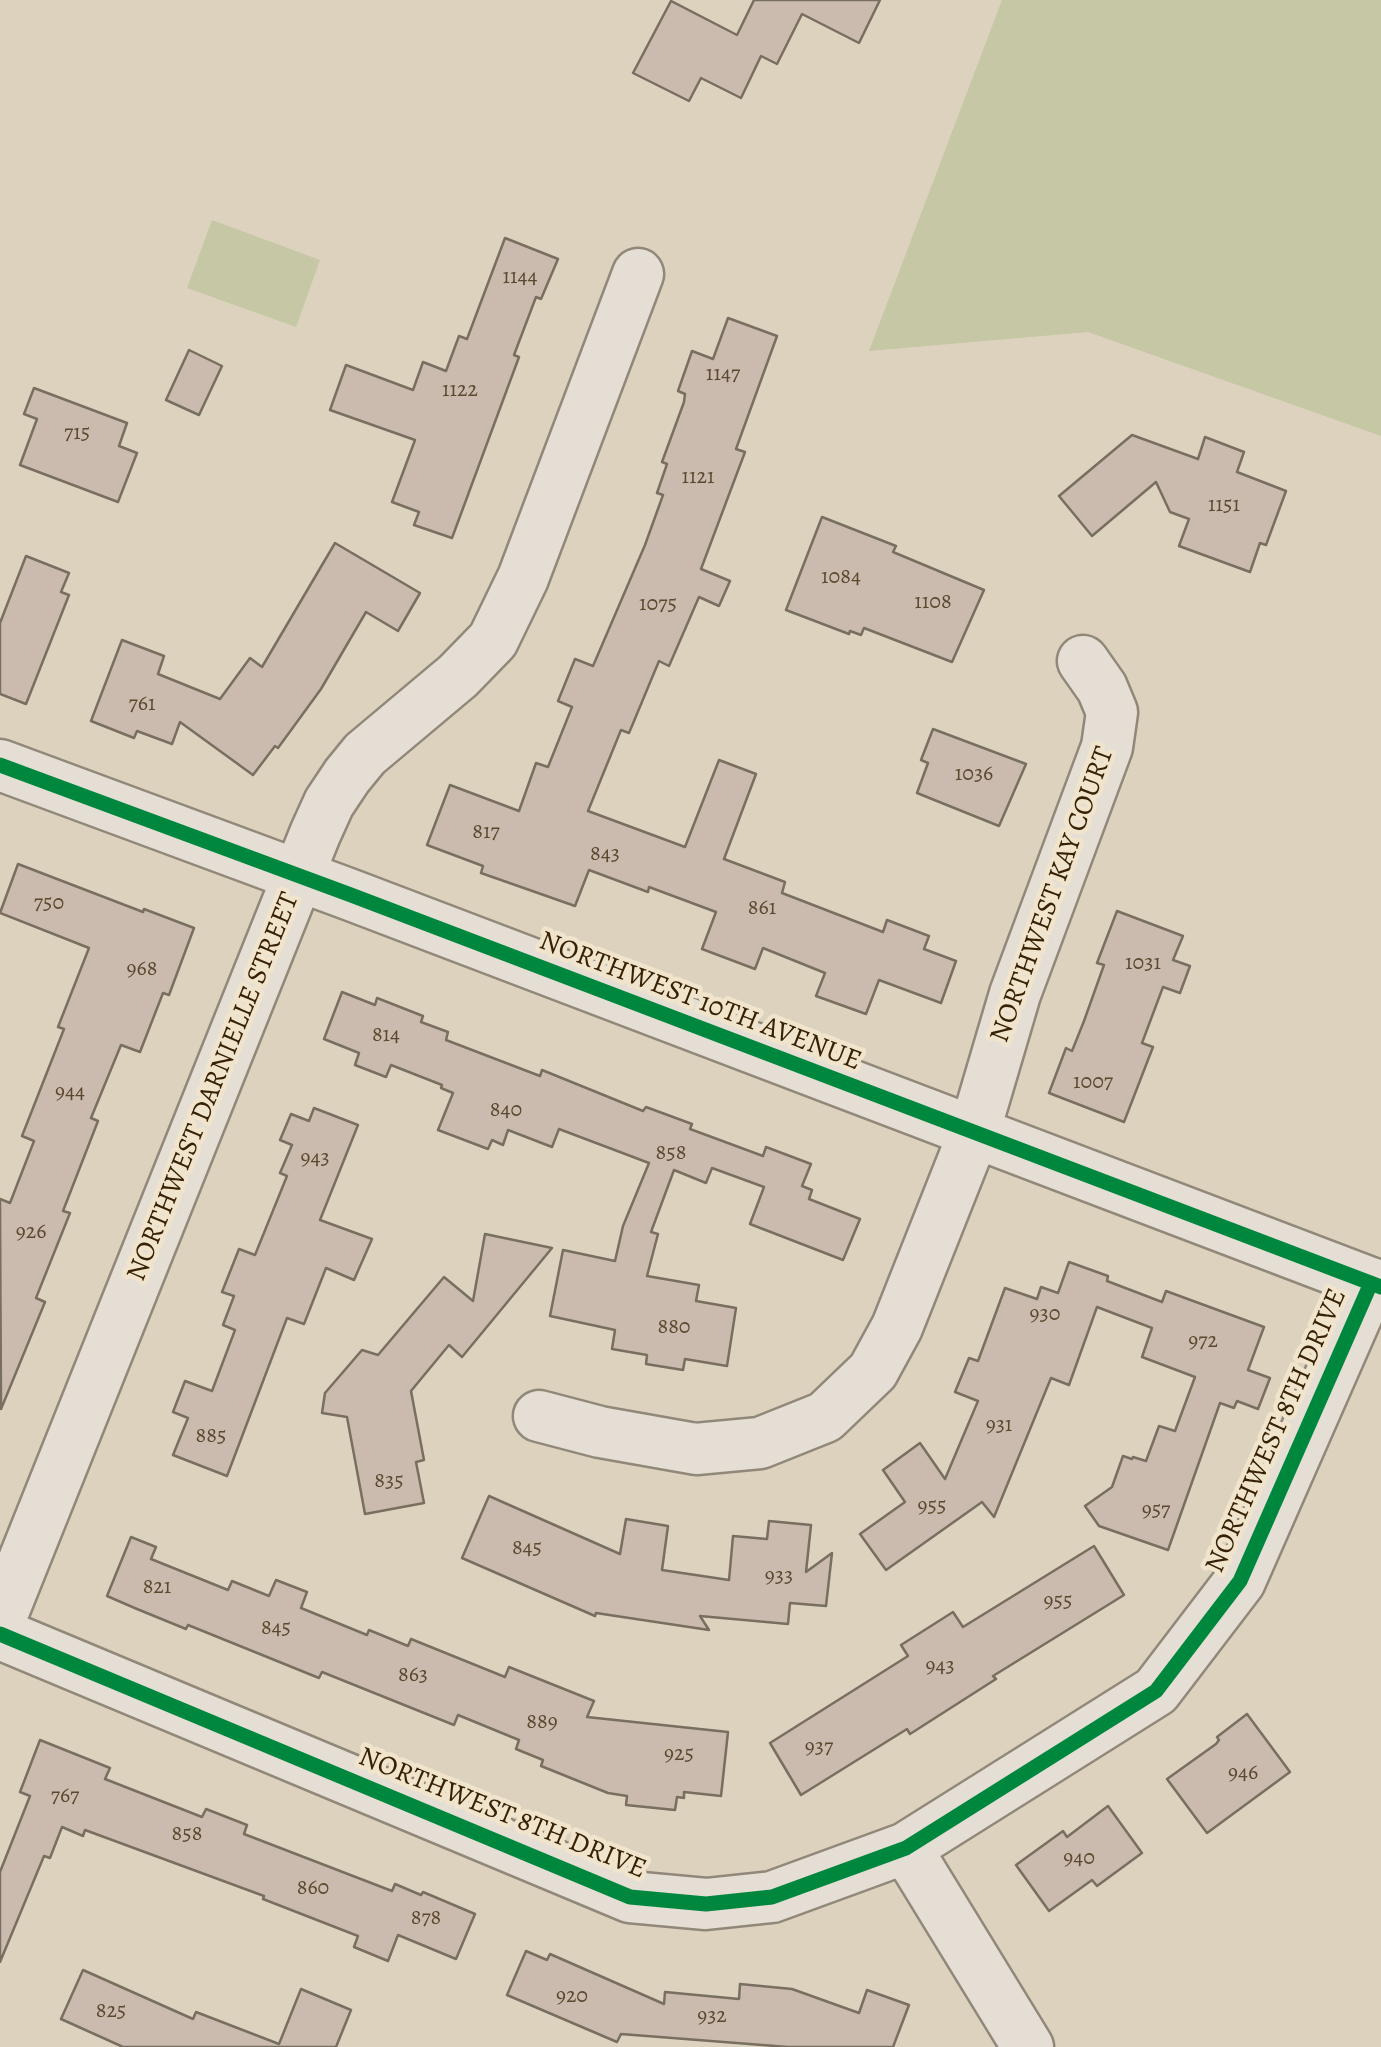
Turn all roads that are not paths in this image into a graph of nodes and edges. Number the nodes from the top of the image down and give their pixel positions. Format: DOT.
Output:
graph roads {
  1 [pos="638,274"];
  2 [pos="1083,661"];
  3 [pos="0,765"];
  4 [pos="298,876"];
  5 [pos="974,1133"];
  6 [pos="1376,1285"];
  7 [pos="540,1416"];
  8 [pos="0,1620"];
  9 [pos="0,1634"];
  10 [pos="906,1848"];
  11 [pos="1028,2047"];
  1 -- 4 [label="street, NORTHWEST DARNIELLE STREET"];
  2 -- 5 [label="street, NORTHWEST KAY COURT"];
  3 -- 4 [label="street, NORTHWEST 10TH AVENUE"];
  4 -- 5 [label="street, NORTHWEST 10TH AVENUE"];
  4 -- 8 [label="street, NORTHWEST DARNIELLE STREET"];
  5 -- 6 [label="street, NORTHWEST 10TH AVENUE"];
  5 -- 7 [label="street, NORTHWEST KAY COURT"];
  6 -- 10 [label="street, NORTHWEST 8TH DRIVE"];
  9 -- 10 [label="street, NORTHWEST 8TH DRIVE"];
  10 -- 11 [label="street"];
}
